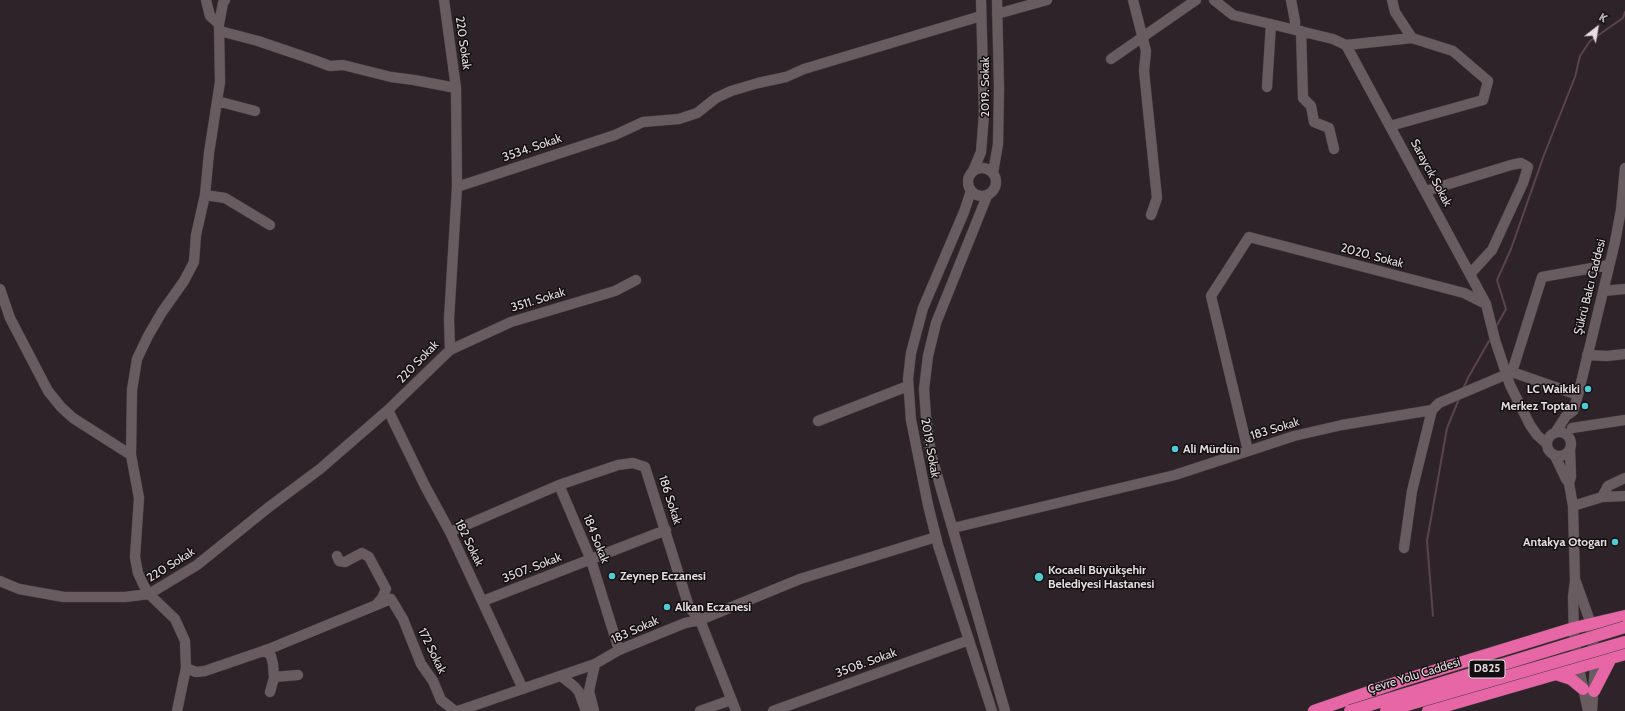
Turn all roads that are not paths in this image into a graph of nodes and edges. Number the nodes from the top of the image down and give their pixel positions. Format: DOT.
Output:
graph roads {
  1 [pos="206,0"];
  2 [pos="226,0"];
  3 [pos="444,0"];
  4 [pos="981,0"];
  5 [pos="997,0"];
  6 [pos="1047,0"];
  7 [pos="1133,0"];
  8 [pos="1196,0"];
  9 [pos="1214,0"];
  10 [pos="1291,0"];
  11 [pos="1392,0"];
  12 [pos="997,14"];
  13 [pos="981,16"];
  14 [pos="1272,24"];
  15 [pos="219,28"];
  16 [pos="1298,30"];
  17 [pos="1142,37"];
  18 [pos="1412,38"];
  19 [pos="1346,45"];
  20 [pos="1111,59"];
  21 [pos="1267,87"];
  22 [pos="456,88"];
  23 [pos="217,101"];
  24 [pos="255,111"];
  25 [pos="1390,126"];
  26 [pos="1334,149"];
  27 [pos="1625,168"];
  28 [pos="973,171"];
  29 [pos="993,173"];
  30 [pos="457,187"];
  31 [pos="970,191"];
  32 [pos="1426,191"];
  33 [pos="205,195"];
  34 [pos="987,196"];
  35 [pos="1623,210"];
  36 [pos="1151,215"];
  37 [pos="270,225"];
  38 [pos="1609,265"];
  39 [pos="1470,274"];
  40 [pos="636,280"];
  41 [pos="0,289"];
  42 [pos="1625,289"];
  43 [pos="1603,291"];
  44 [pos="1486,304"];
  45 [pos="450,350"];
  46 [pos="1625,354"];
  47 [pos="1587,355"];
  48 [pos="1509,373"];
  49 [pos="908,386"];
  50 [pos="1578,395"];
  51 [pos="388,410"];
  52 [pos="1432,410"];
  53 [pos="1572,411"];
  54 [pos="1625,420"];
  55 [pos="818,421"];
  56 [pos="1572,428"];
  57 [pos="1555,432"];
  58 [pos="1546,443"];
  59 [pos="1570,444"];
  60 [pos="1248,451"];
  61 [pos="131,455"];
  62 [pos="1555,456"];
  63 [pos="1625,478"];
  64 [pos="1569,483"];
  65 [pos="559,485"];
  66 [pos="1625,496"];
  67 [pos="1602,497"];
  68 [pos="1572,506"];
  69 [pos="953,528"];
  70 [pos="666,530"];
  71 [pos="450,532"];
  72 [pos="936,537"];
  73 [pos="1404,548"];
  74 [pos="337,556"];
  75 [pos="591,560"];
  76 [pos="0,581"];
  77 [pos="1575,581"];
  78 [pos="149,594"];
  79 [pos="483,601"];
  80 [pos="376,605"];
  81 [pos="1625,616"];
  82 [pos="700,620"];
  83 [pos="1591,624"];
  84 [pos="1625,627"];
  85 [pos="1574,628"];
  86 [pos="969,640"];
  87 [pos="1625,642"];
  88 [pos="265,650"];
  89 [pos="619,650"];
  90 [pos="1625,654"];
  91 [pos="1611,658"];
  92 [pos="1595,663"];
  93 [pos="595,664"];
  94 [pos="186,668"];
  95 [pos="1579,668"];
  96 [pos="1556,674"];
  97 [pos="298,675"];
  98 [pos="274,676"];
  99 [pos="560,676"];
  100 [pos="523,689"];
  101 [pos="1588,690"];
  102 [pos="270,692"];
  103 [pos="731,700"];
  104 [pos="177,711"];
  105 [pos="457,711"];
  106 [pos="586,711"];
  107 [pos="594,711"];
  108 [pos="700,711"];
  109 [pos="736,711"];
  110 [pos="773,711"];
  111 [pos="992,711"];
  112 [pos="1005,711"];
  113 [pos="1314,711"];
  114 [pos="1350,711"];
  115 [pos="1386,711"];
  116 [pos="1428,711"];
  117 [pos="1588,711"];
  118 [pos="1592,711"];
  1 -- 15 [label="street"];
  2 -- 15 [label="street"];
  3 -- 22 [label="street, 220 Sokak"];
  4 -- 13 [label="street, 2019. Sokak"];
  5 -- 12 [label="street, 2019. Sokak"];
  6 -- 12 [label="street"];
  7 -- 17 [label="street"];
  8 -- 17 [label="street"];
  9 -- 14 [label="street"];
  10 -- 16 [label="street"];
  11 -- 18 [label="street"];
  12 -- 29 [label="street, 2019. Sokak"];
  13 -- 28 [label="street, 2019. Sokak"];
  13 -- 30 [label="street, 3534. Sokak"];
  14 -- 16 [label="street"];
  14 -- 21 [label="street"];
  15 -- 22 [label="street"];
  15 -- 23 [label="street"];
  16 -- 19 [label="street"];
  16 -- 26 [label="street"];
  17 -- 20 [label="street"];
  17 -- 36 [label="street"];
  18 -- 19 [label="street"];
  18 -- 25 [label="street"];
  19 -- 25 [label="street, Saraycık Sokak"];
  22 -- 30 [label="street, 220 Sokak"];
  23 -- 24 [label="street"];
  23 -- 33 [label="street"];
  25 -- 32 [label="street, Saraycık Sokak"];
  27 -- 35 [label="street, Şükrü Balcı Caddesi"];
  28 -- 29 [label="street"];
  28 -- 31 [label="street, 2019. Sokak"];
  29 -- 34 [label="street, 2019. Sokak"];
  30 -- 45 [label="street, 220 Sokak"];
  31 -- 34 [label="street"];
  31 -- 49 [label="street, 2019. Sokak"];
  32 -- 39 [label="street, Saraycık Sokak"];
  32 -- 39 [label="street"];
  33 -- 37 [label="street"];
  33 -- 61 [label="street"];
  34 -- 69 [label="street, 2019. Sokak"];
  35 -- 38 [label="street, Şükrü Balcı Caddesi"];
  38 -- 43 [label="street, Şükrü Balcı Caddesi"];
  38 -- 48 [label="street"];
  39 -- 44 [label="street, Saraycık Sokak"];
  40 -- 45 [label="street, 3511. Sokak"];
  41 -- 61 [label="street"];
  42 -- 43 [label="street"];
  43 -- 47 [label="street, Şükrü Balcı Caddesi"];
  44 -- 48 [label="street, Saraycık Sokak"];
  44 -- 60 [label="street, 2020. Sokak"];
  45 -- 51 [label="street, 220 Sokak"];
  46 -- 47 [label="street"];
  47 -- 50 [label="street, Şükrü Balcı Caddesi"];
  48 -- 50 [label="street"];
  48 -- 52 [label="street, 183 Sokak"];
  48 -- 58 [label="street, Saraycık Sokak"];
  49 -- 55 [label="street"];
  49 -- 72 [label="street, 2019. Sokak"];
  50 -- 53 [label="street, Şükrü Balcı Caddesi"];
  51 -- 71 [label="street, 182 Sokak"];
  51 -- 78 [label="street, 220 Sokak"];
  52 -- 60 [label="street, 183 Sokak"];
  52 -- 73 [label="street"];
  53 -- 56 [label="street, Şükrü Balcı Caddesi"];
  53 -- 57 [label="street, Şükrü Balcı Caddesi"];
  54 -- 56 [label="street"];
  56 -- 59 [label="street, Şükrü Balcı Caddesi"];
  57 -- 58 [label="street"];
  57 -- 59 [label="street"];
  58 -- 62 [label="street"];
  59 -- 62 [label="street"];
  59 -- 64 [label="street, Şükrü Balcı Caddesi"];
  60 -- 69 [label="street, 183 Sokak"];
  61 -- 78 [label="street"];
  62 -- 64 [label="street, Şükrü Balcı Caddesi"];
  63 -- 67 [label="street"];
  64 -- 68 [label="street, Şükrü Balcı Caddesi"];
  65 -- 70 [label="street, 186 Sokak"];
  65 -- 71 [label="street, 186 Sokak"];
  65 -- 75 [label="street, 184 Sokak"];
  66 -- 67 [label="street"];
  67 -- 68 [label="street"];
  68 -- 77 [label="street, Şükrü Balcı Caddesi"];
  69 -- 112 [label="street, 2019. Sokak"];
  70 -- 75 [label="street, 3507. Sokak"];
  70 -- 82 [label="street, 186 Sokak"];
  71 -- 79 [label="street, 182 Sokak"];
  72 -- 82 [label="street, 183 Sokak"];
  72 -- 86 [label="street, 2019. Sokak"];
  74 -- 80 [label="street"];
  75 -- 79 [label="street, 3507. Sokak"];
  75 -- 89 [label="street, 184 Sokak"];
  76 -- 78 [label="street"];
  77 -- 83 [label="street, Şükrü Balcı Caddesi"];
  77 -- 85 [label="street, Şükrü Balcı Caddesi"];
  78 -- 94 [label="street"];
  79 -- 100 [label="street, 182 Sokak"];
  80 -- 88 [label="street"];
  80 -- 105 [label="street, 172 Sokak"];
  81 -- 83 [label="highway"];
  82 -- 89 [label="street, 183 Sokak"];
  82 -- 103 [label="street, 186 Sokak"];
  83 -- 85 [label="highway"];
  83 -- 92 [label="street, Şükrü Balcı Caddesi"];
  84 -- 114 [label="highway, Çevre Yolu Caddesi / D825, bridge"];
  85 -- 95 [label="street, Şükrü Balcı Caddesi"];
  85 -- 113 [label="highway"];
  86 -- 110 [label="street, 3508. Sokak"];
  86 -- 111 [label="street, 2019. Sokak"];
  87 -- 115 [label="highway, D825, bridge"];
  88 -- 94 [label="street"];
  88 -- 98 [label="street"];
  89 -- 93 [label="street, 183 Sokak"];
  90 -- 91 [label="highway"];
  91 -- 92 [label="highway"];
  91 -- 101 [label="highway"];
  92 -- 95 [label="highway"];
  92 -- 101 [label="street, Şükrü Balcı Caddesi"];
  93 -- 99 [label="street, 183 Sokak"];
  93 -- 107 [label="street"];
  94 -- 104 [label="street"];
  95 -- 96 [label="highway"];
  95 -- 101 [label="street, Şükrü Balcı Caddesi"];
  96 -- 101 [label="highway"];
  96 -- 116 [label="highway"];
  97 -- 98 [label="street"];
  98 -- 102 [label="street"];
  99 -- 100 [label="street, 183 Sokak"];
  99 -- 106 [label="street"];
  100 -- 105 [label="street, 183 Sokak"];
  101 -- 117 [label="street, Şükrü Balcı Caddesi"];
  101 -- 118 [label="street, Şükrü Balcı Caddesi"];
  103 -- 108 [label="street"];
  103 -- 109 [label="street, 186 Sokak"];
}
